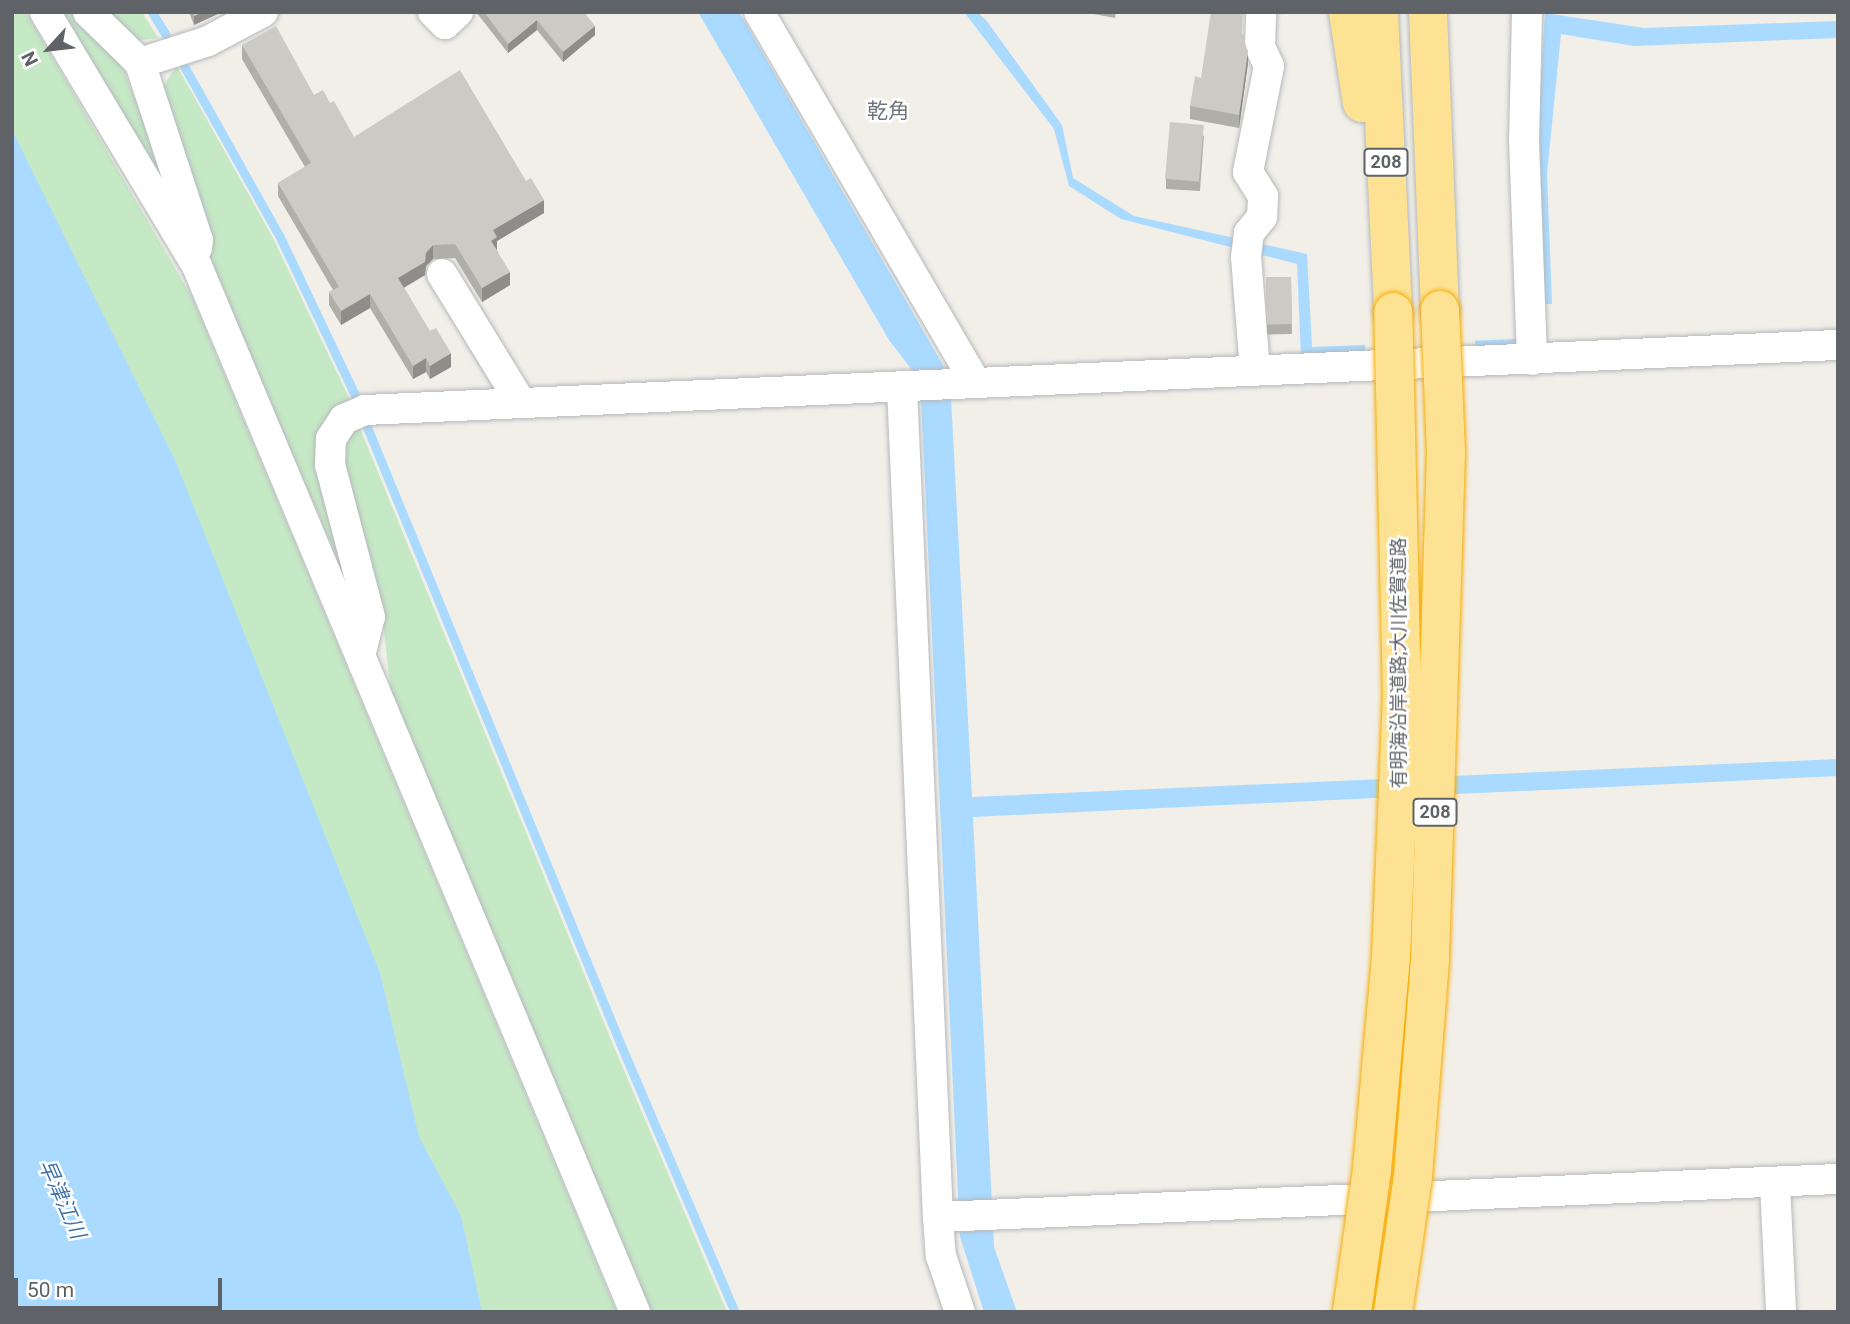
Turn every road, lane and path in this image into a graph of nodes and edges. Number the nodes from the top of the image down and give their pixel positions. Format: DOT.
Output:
graph roads {
  1 [pos="45,12"];
  2 [pos="88,12"];
  3 [pos="263,12"];
  4 [pos="433,12"];
  5 [pos="458,12"];
  6 [pos="759,12"];
  7 [pos="1261,12"];
  8 [pos="1348,12"];
  9 [pos="1379,12"];
  10 [pos="1428,12"];
  11 [pos="1439,12"];
  12 [pos="1527,12"];
  13 [pos="140,63"];
  14 [pos="1437,229"];
  15 [pos="1390,253"];
  16 [pos="197,266"];
  17 [pos="442,274"];
  18 [pos="1838,345"];
  19 [pos="1532,360"];
  20 [pos="1255,371"];
  21 [pos="965,383"];
  22 [pos="905,387"];
  23 [pos="521,403"];
  24 [pos="361,652"];
  25 [pos="1838,1179"];
  26 [pos="1775,1183"];
  27 [pos="938,1217"];
  28 [pos="635,1312"];
  29 [pos="960,1312"];
  30 [pos="1352,1312"];
  31 [pos="1393,1312"];
  32 [pos="1781,1312"];
  1 -- 16 [label="street"];
  2 -- 13 [label="street"];
  3 -- 13 [label="street"];
  4 -- 5 [label="street"];
  6 -- 21 [label="street"];
  7 -- 20 [label="street"];
  8 -- 15 [label="highway"];
  9 -- 15 [label="highway, 有明海沿岸道路;大川佐賀道路 / 208"];
  10 -- 14 [label="highway, 有明海沿岸道路;大川佐賀道路 / 208"];
  11 -- 14 [label="highway"];
  12 -- 19 [label="street"];
  13 -- 16 [label="street"];
  14 -- 31 [label="highway, 有明海沿岸道路;大川佐賀道路 / 208, bridge"];
  15 -- 30 [label="highway, 有明海沿岸道路;大川佐賀道路 / 208, bridge"];
  16 -- 24 [label="street"];
  17 -- 23 [label="street"];
  18 -- 19 [label="street"];
  19 -- 20 [label="street"];
  20 -- 21 [label="street"];
  21 -- 22 [label="street"];
  22 -- 23 [label="street"];
  22 -- 27 [label="street"];
  23 -- 24 [label="street"];
  24 -- 28 [label="street"];
  25 -- 26 [label="street"];
  26 -- 27 [label="street"];
  26 -- 32 [label="street"];
  27 -- 29 [label="street"];
}
